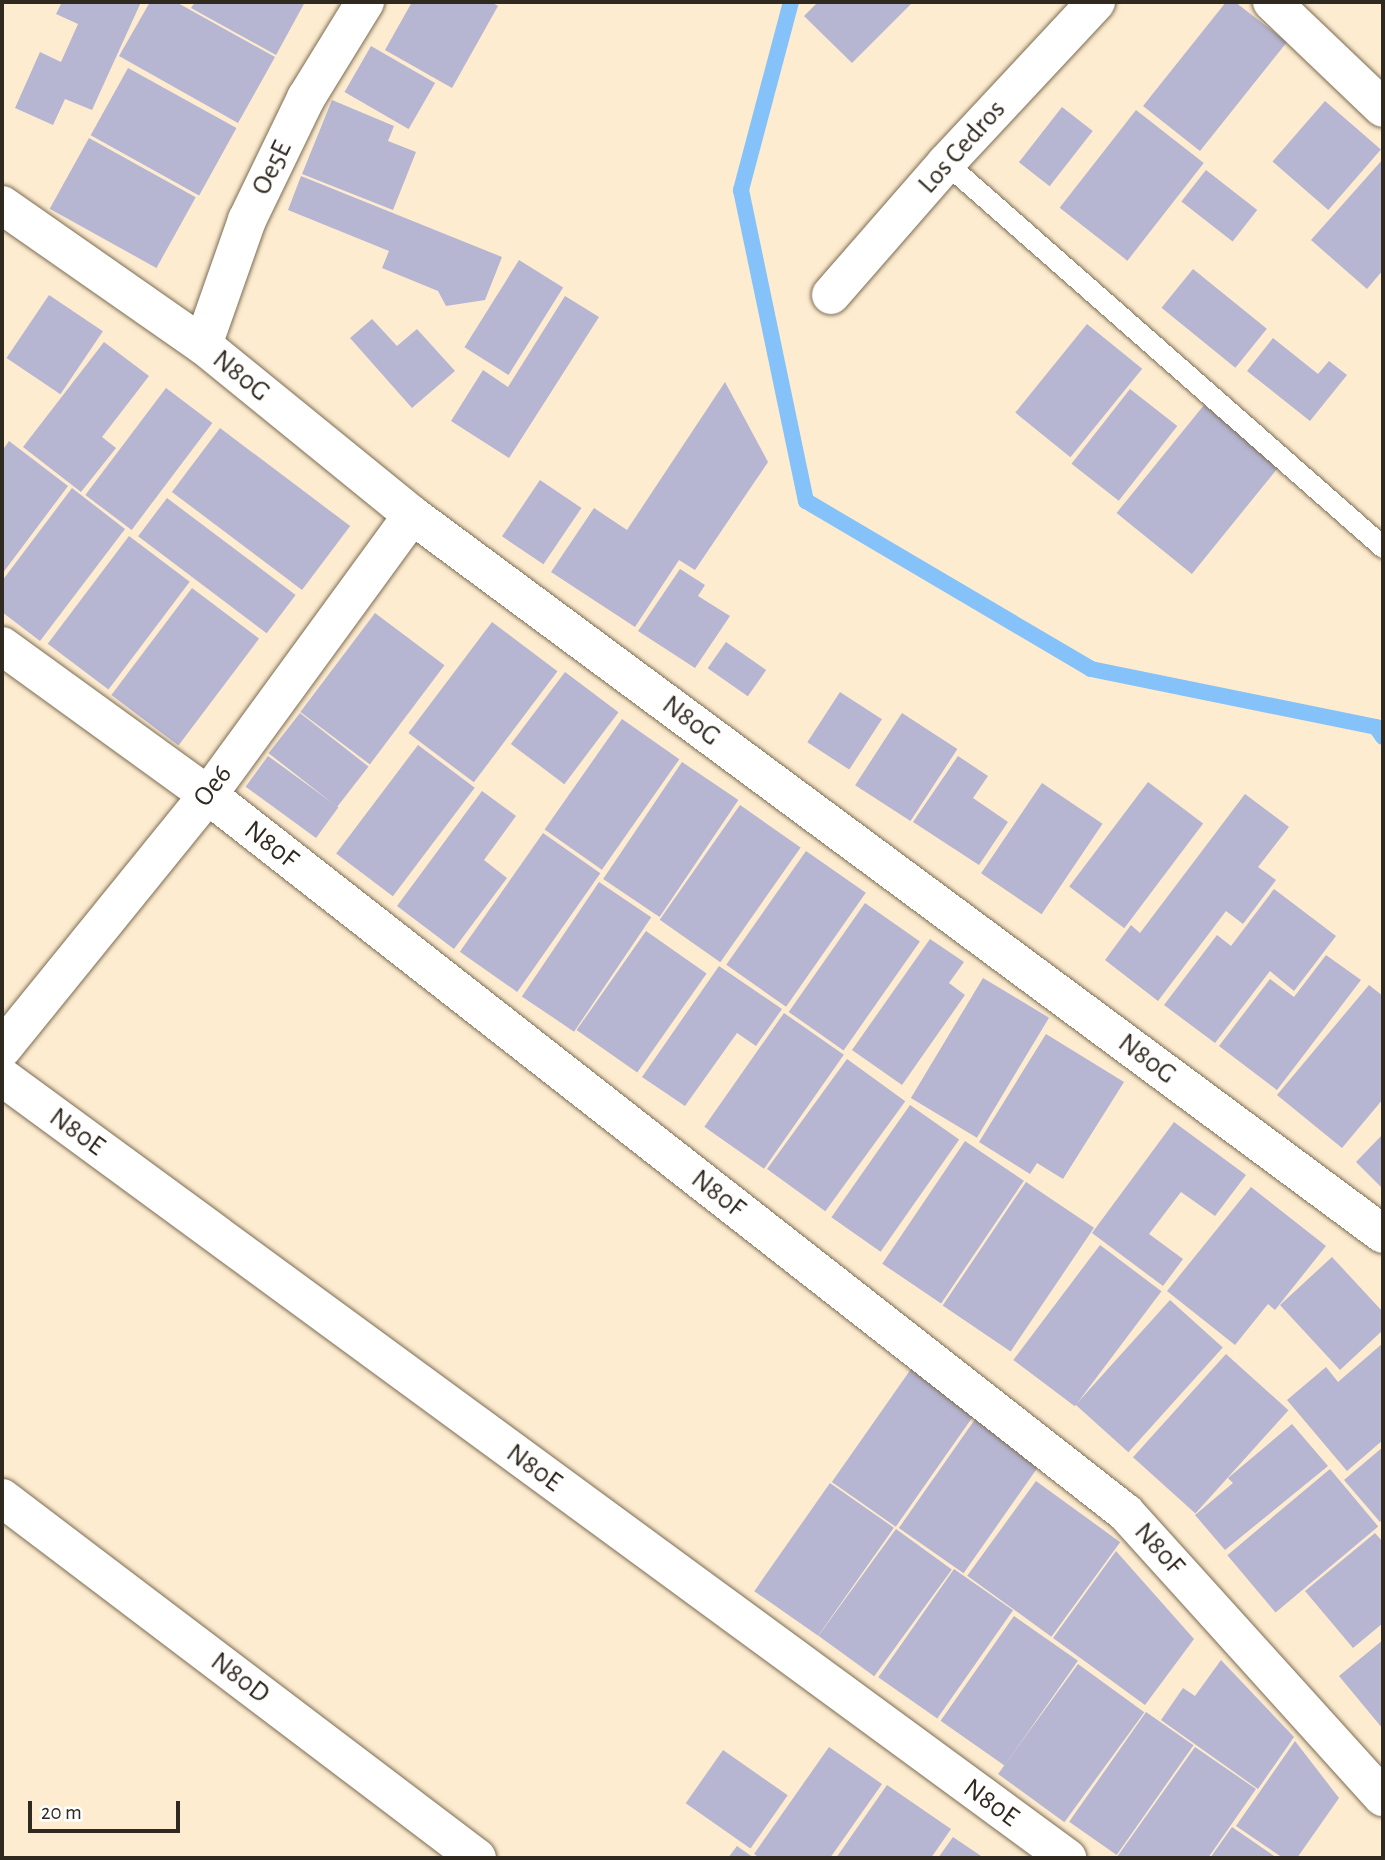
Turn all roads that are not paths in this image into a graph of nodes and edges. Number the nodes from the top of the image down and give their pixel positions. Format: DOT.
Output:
graph roads {
  1 [pos="365,2"];
  2 [pos="1096,2"];
  3 [pos="1272,2"];
  4 [pos="1383,108"];
  5 [pos="946,163"];
  6 [pos="2,205"];
  7 [pos="831,295"];
  8 [pos="203,345"];
  9 [pos="412,515"];
  10 [pos="1383,547"];
  11 [pos="2,646"];
  12 [pos="208,795"];
  13 [pos="2,1049"];
  14 [pos="2,1077"];
  15 [pos="1383,1234"];
  16 [pos="2,1498"];
  17 [pos="1383,1797"];
  18 [pos="477,1858"];
  19 [pos="1067,1858"];
  1 -- 8 [label="street, Oe5E"];
  2 -- 5 [label="street, Los Cedros"];
  3 -- 4 [label="street"];
  5 -- 7 [label="street, Los Cedros"];
  5 -- 10 [label="lane"];
  6 -- 8 [label="street, N80G"];
  8 -- 9 [label="street, N80G"];
  9 -- 12 [label="street, Oe6"];
  9 -- 15 [label="street, N80G"];
  11 -- 12 [label="street, N80F"];
  12 -- 13 [label="street, Oe6"];
  12 -- 17 [label="street, N80F"];
  14 -- 19 [label="street, N80E"];
  16 -- 18 [label="street, N80D"];
}
